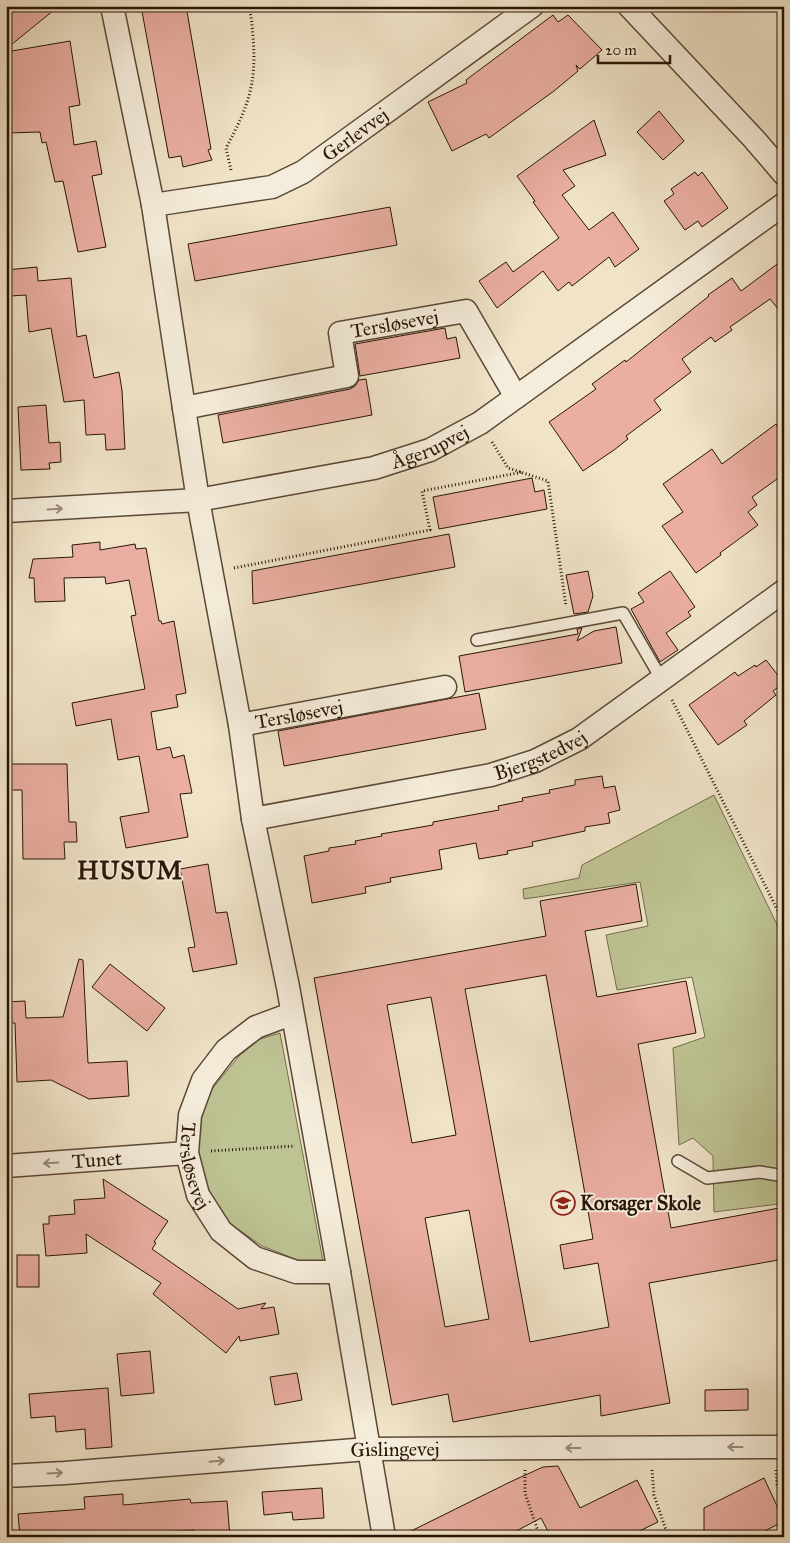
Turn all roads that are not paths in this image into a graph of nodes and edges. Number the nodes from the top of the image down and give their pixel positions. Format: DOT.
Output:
graph roads {
  1 [pos="112,6"];
  2 [pos="532,6"];
  3 [pos="629,6"];
  4 [pos="784,174"];
  5 [pos="784,204"];
  6 [pos="153,205"];
  7 [pos="516,397"];
  8 [pos="184,408"];
  9 [pos="198,500"];
  10 [pos="6,512"];
  11 [pos="784,591"];
  12 [pos="477,640"];
  13 [pos="662,680"];
  14 [pos="445,687"];
  15 [pos="240,725"];
  16 [pos="253,819"];
  17 [pos="291,1014"];
  18 [pos="187,1153"];
  19 [pos="678,1161"];
  20 [pos="6,1166"];
  21 [pos="784,1176"];
  22 [pos="339,1272"];
  23 [pos="780,1447"];
  24 [pos="368,1449"];
  25 [pos="6,1476"];
  26 [pos="384,1537"];
  1 -- 6 [label="street, Tersløsevej"];
  2 -- 6 [label="street, Gerlevvej"];
  3 -- 4 [label="street"];
  5 -- 7 [label="street, Ågerupvej"];
  6 -- 8 [label="street, Tersløsevej"];
  7 -- 8 [label="street, Tersløsevej"];
  7 -- 9 [label="street, Ågerupvej"];
  8 -- 9 [label="street, Tersløsevej"];
  10 -- 9 [label="street, Ågerupvej, one-way"];
  9 -- 15 [label="street, Tersløsevej"];
  11 -- 13 [label="street, Bjergstedvej"];
  12 -- 13 [label="lane"];
  13 -- 16 [label="street, Bjergstedvej"];
  14 -- 15 [label="street, Tersløsevej"];
  15 -- 16 [label="street, Tersløsevej"];
  16 -- 17 [label="street, Tersløsevej"];
  17 -- 18 [label="street, Tersløsevej"];
  17 -- 22 [label="street, Tersløsevej"];
  18 -- 20 [label="street, Tunet, one-way"];
  18 -- 22 [label="street, Tersløsevej"];
  19 -- 21 [label="lane"];
  22 -- 24 [label="street, Tersløsevej"];
  23 -- 24 [label="street, Gislingevej, one-way"];
  25 -- 24 [label="street, Gislingevej, one-way"];
  24 -- 26 [label="street, Tersløsevej"];
}
